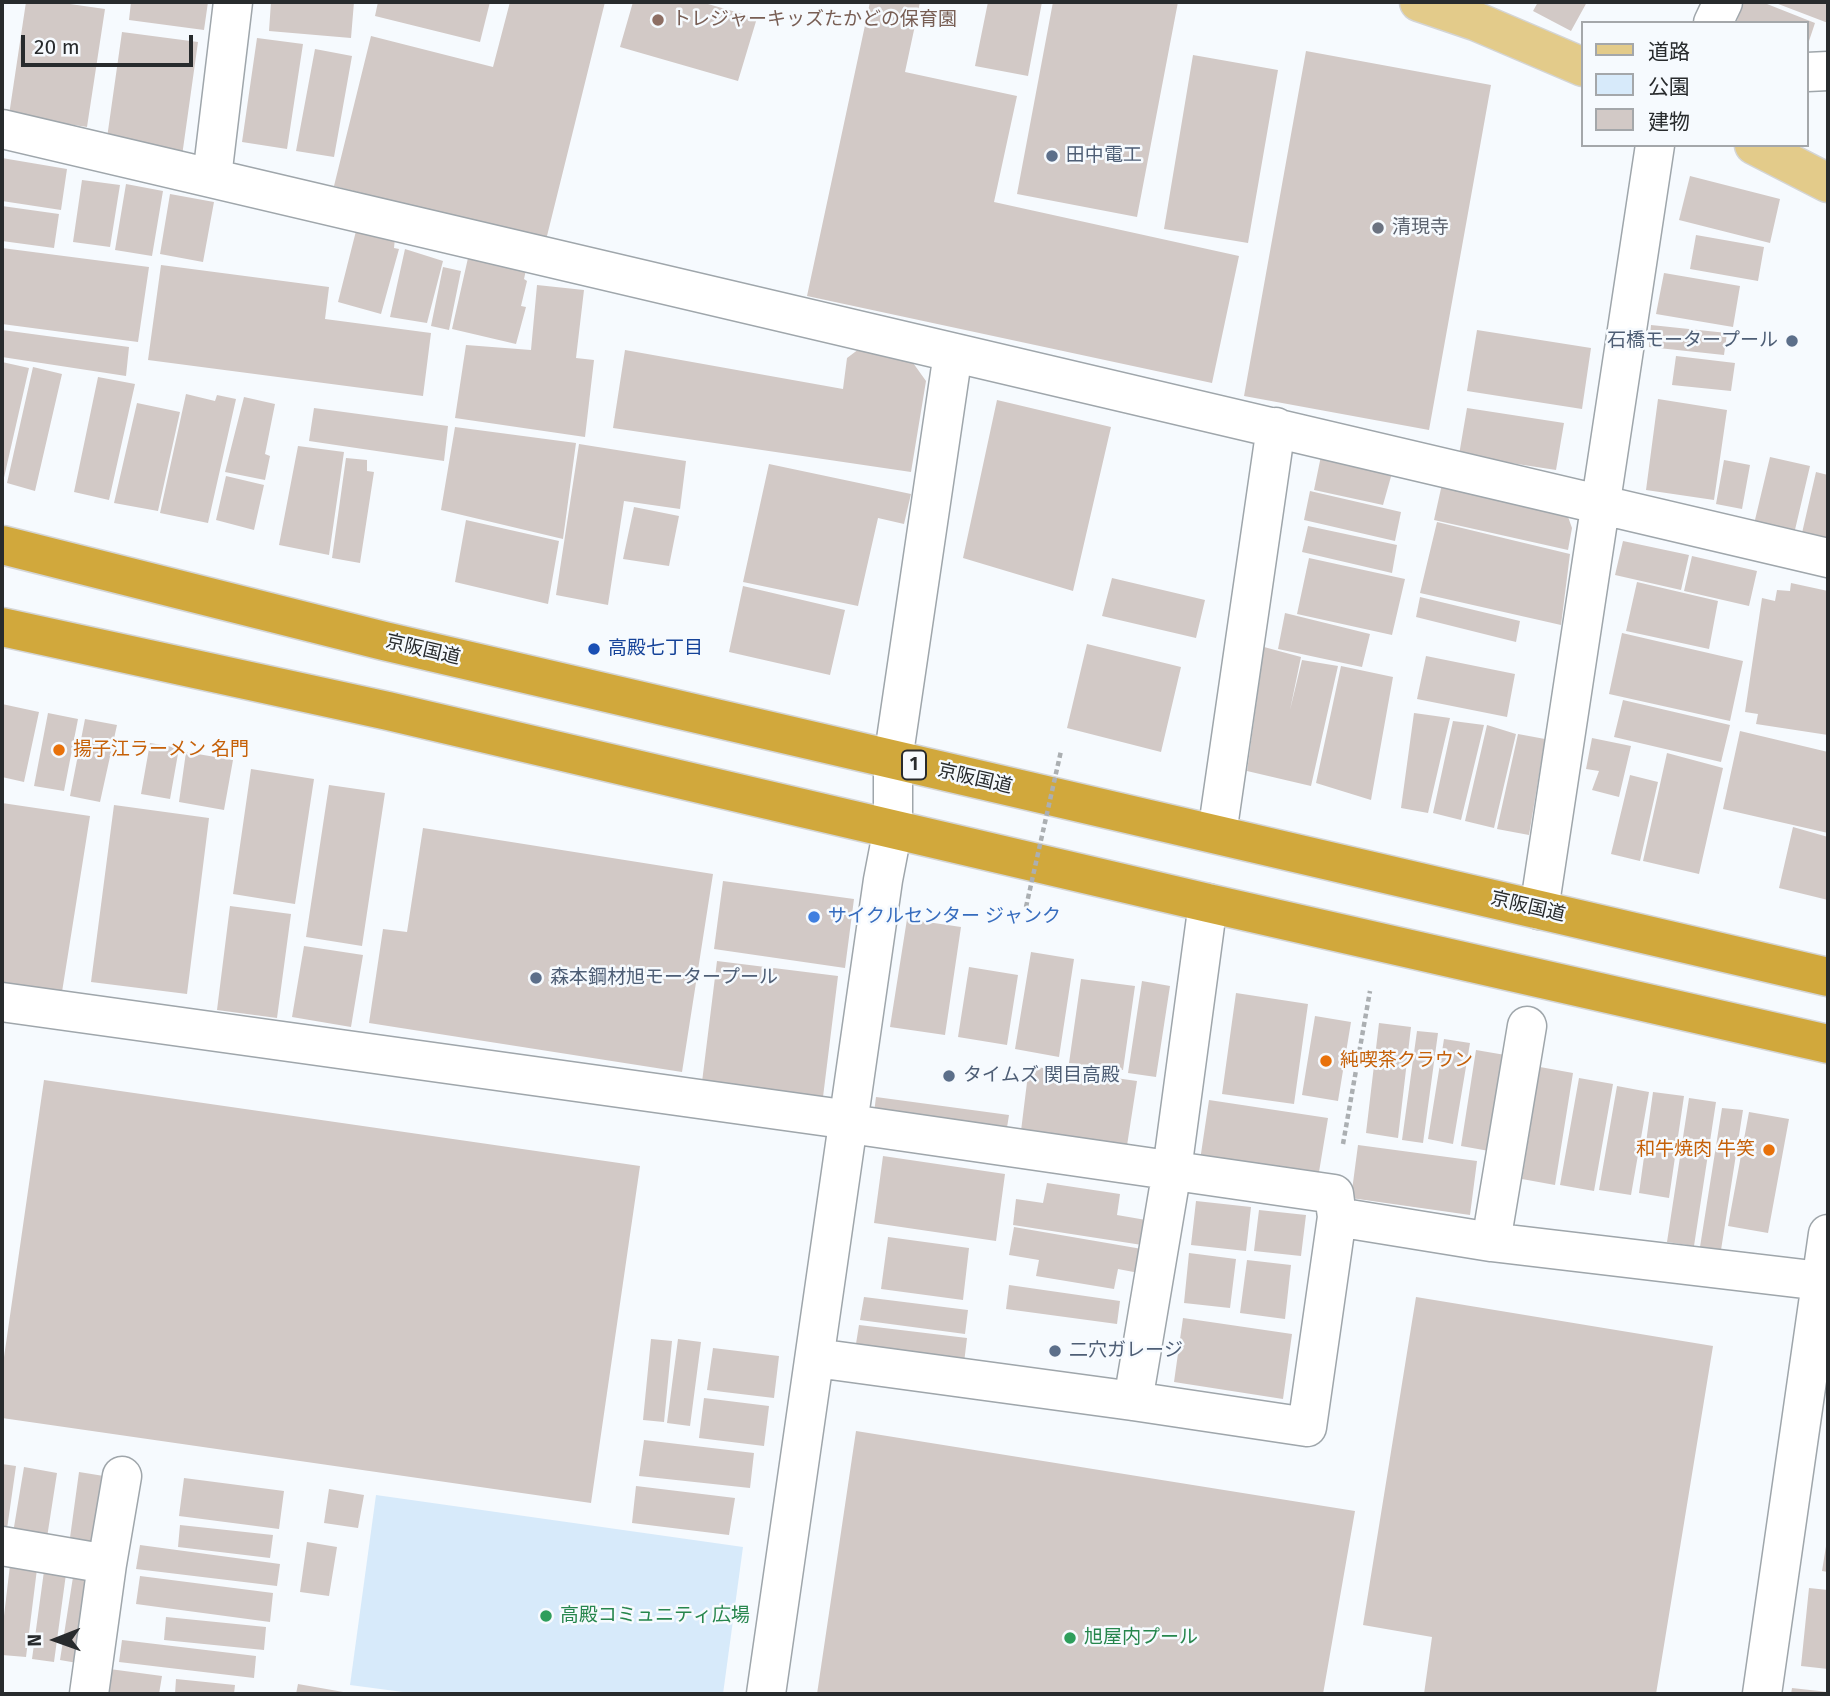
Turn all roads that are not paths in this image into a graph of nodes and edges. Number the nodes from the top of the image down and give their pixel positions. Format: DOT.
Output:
graph roads {
  1 [pos="233,2"];
  2 [pos="1419,2"];
  3 [pos="1723,2"];
  4 [pos="1478,12"];
  5 [pos="1714,21"];
  6 [pos="1582,66"];
  7 [pos="1828,71"];
  8 [pos="1809,72"];
  9 [pos="2,129"];
  10 [pos="1655,147"];
  11 [pos="1758,147"];
  12 [pos="212,177"];
  13 [pos="1828,183"];
  14 [pos="953,352"];
  15 [pos="1276,427"];
  16 [pos="1601,506"];
  17 [pos="2,545"];
  18 [pos="1828,558"];
  19 [pos="2,627"];
  20 [pos="893,760"];
  21 [pos="893,828"];
  22 [pos="1217,834"];
  23 [pos="1208,903"];
  24 [pos="1539,910"];
  25 [pos="1828,976"];
  26 [pos="2,1002"];
  27 [pos="1527,1026"];
  28 [pos="1828,1044"];
  29 [pos="850,1121"];
  30 [pos="1172,1170"];
  31 [pos="1335,1205"];
  32 [pos="1828,1234"];
  33 [pos="1491,1242"];
  34 [pos="1821,1281"];
  35 [pos="816,1359"];
  36 [pos="1133,1401"];
  37 [pos="122,1476"];
  38 [pos="2,1546"];
  39 [pos="107,1564"];
  40 [pos="89,1694"];
  41 [pos="766,1694"];
  42 [pos="1762,1694"];
  1 -- 12 [label="street"];
  2 -- 4 [label="main road"];
  3 -- 5 [label="street"];
  4 -- 6 [label="main road"];
  7 -- 8 [label="street"];
  9 -- 12 [label="street"];
  10 -- 16 [label="street"];
  11 -- 13 [label="main road"];
  12 -- 14 [label="street"];
  14 -- 15 [label="street"];
  14 -- 20 [label="street"];
  15 -- 16 [label="street"];
  15 -- 22 [label="street"];
  16 -- 18 [label="street"];
  16 -- 24 [label="street"];
  17 -- 20 [label="highway, 京阪国道 / 1"];
  19 -- 21 [label="highway"];
  20 -- 21 [label="street"];
  20 -- 22 [label="highway, 京阪国道 / 1"];
  21 -- 23 [label="highway"];
  21 -- 29 [label="street"];
  22 -- 24 [label="highway, 京阪国道 / 1"];
  23 -- 28 [label="highway"];
  23 -- 30 [label="street"];
  24 -- 25 [label="highway, 京阪国道 / 1"];
  26 -- 29 [label="street"];
  27 -- 33 [label="street"];
  29 -- 30 [label="street"];
  29 -- 35 [label="street"];
  30 -- 31 [label="street"];
  30 -- 36 [label="street"];
  31 -- 33 [label="street"];
  31 -- 36 [label="street"];
  32 -- 34 [label="street"];
  33 -- 34 [label="street"];
  34 -- 42 [label="street"];
  35 -- 36 [label="street"];
  35 -- 41 [label="street"];
  37 -- 39 [label="street"];
  38 -- 39 [label="street"];
  39 -- 40 [label="street"];
}
